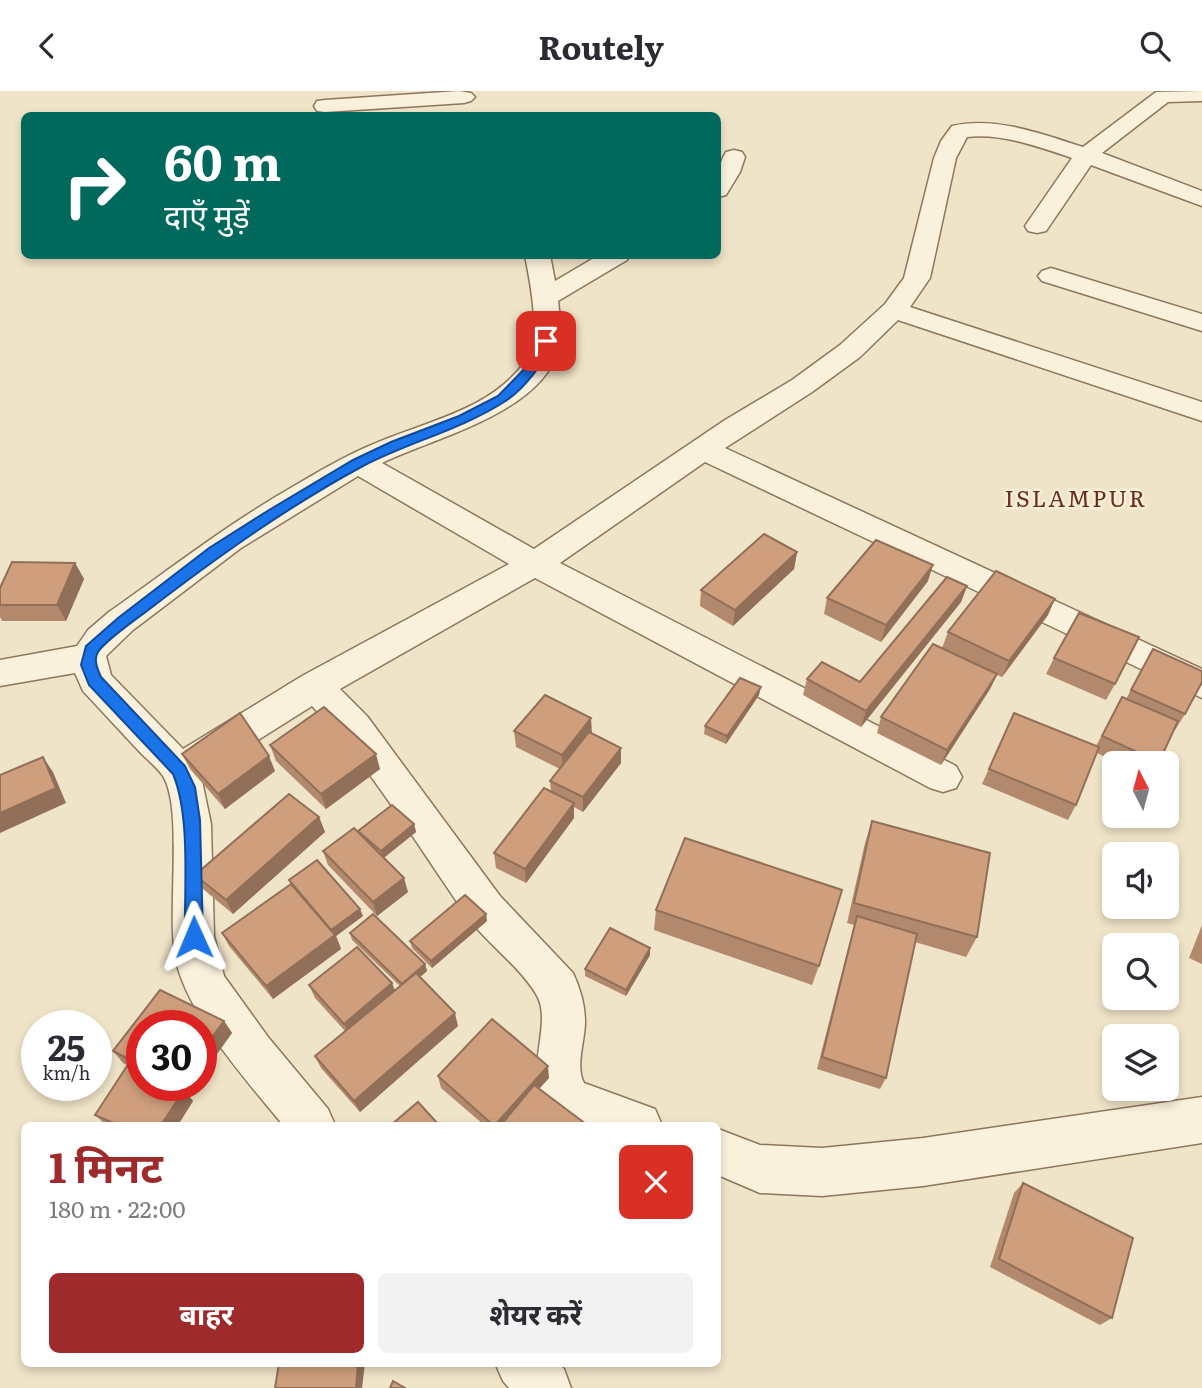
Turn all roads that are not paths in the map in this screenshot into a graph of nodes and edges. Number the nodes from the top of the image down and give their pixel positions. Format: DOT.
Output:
graph roads {
  1 [pos="1202,95"];
  2 [pos="465,101"];
  3 [pos="326,106"];
  4 [pos="1086,155"];
  5 [pos="734,157"];
  6 [pos="721,185"];
  7 [pos="1202,199"];
  8 [pos="1037,226"];
  9 [pos="538,259"];
  10 [pos="611,259"];
  11 [pos="1051,276"];
  12 [pos="544,299"];
  13 [pos="894,310"];
  14 [pos="1202,323"];
  15 [pos="1202,412"];
  16 [pos="703,449"];
  17 [pos="358,463"];
  18 [pos="535,564"];
  19 [pos="88,657"];
  20 [pos="0,673"];
  21 [pos="1202,684"];
  22 [pos="315,686"];
  23 [pos="180,770"];
  24 [pos="943,777"];
  25 [pos="1202,1121"];
  26 [pos="310,1122"];
  27 [pos="629,1122"];
  28 [pos="721,1153"];
  29 [pos="525,1367"];
  30 [pos="545,1388"];
  1 -- 4 [label="street"];
  2 -- 3 [label="street"];
  4 -- 7 [label="street"];
  4 -- 8 [label="street"];
  4 -- 13 [label="street"];
  5 -- 6 [label="street"];
  9 -- 12 [label="street"];
  10 -- 12 [label="street"];
  11 -- 14 [label="street"];
  12 -- 17 [label="street"];
  13 -- 15 [label="street"];
  13 -- 16 [label="street"];
  16 -- 18 [label="street"];
  16 -- 21 [label="street"];
  17 -- 18 [label="street"];
  17 -- 19 [label="street"];
  18 -- 22 [label="street"];
  18 -- 24 [label="street"];
  19 -- 20 [label="street"];
  19 -- 23 [label="street"];
  22 -- 23 [label="street"];
  22 -- 27 [label="street"];
  23 -- 26 [label="street"];
  25 -- 28 [label="street"];
  29 -- 30 [label="street"];
}
